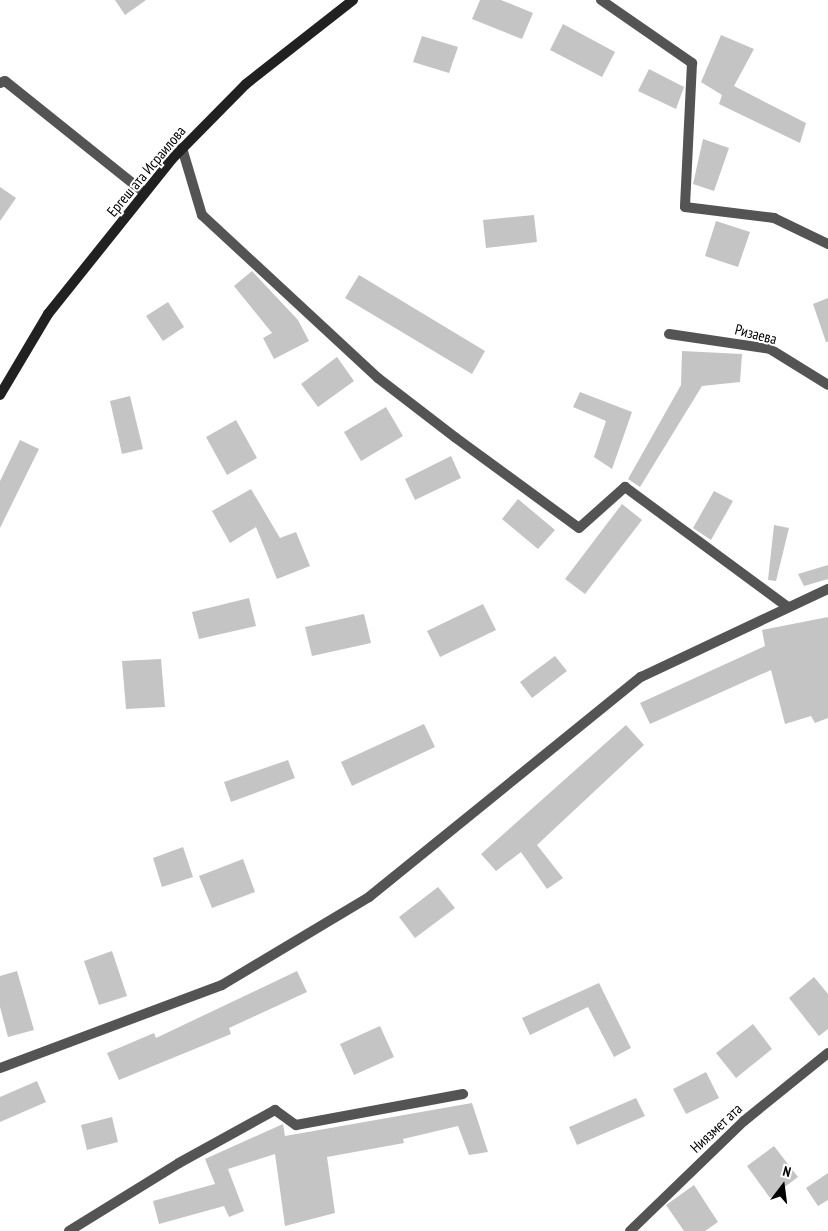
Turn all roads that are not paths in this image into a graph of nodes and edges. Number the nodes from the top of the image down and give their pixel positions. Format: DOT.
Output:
graph roads {
  1 [pos="353,0"];
  2 [pos="601,0"];
  3 [pos="0,83"];
  4 [pos="182,148"];
  5 [pos="145,193"];
  6 [pos="828,244"];
  7 [pos="669,334"];
  8 [pos="828,385"];
  9 [pos="0,395"];
  10 [pos="828,589"];
  11 [pos="788,607"];
  12 [pos="828,1053"];
  13 [pos="0,1068"];
  14 [pos="463,1094"];
  15 [pos="69,1231"];
  16 [pos="630,1231"];
  1 -- 4 [label="main road, Ергеш ата Исраилова"];
  2 -- 6 [label="street"];
  3 -- 5 [label="street"];
  4 -- 5 [label="main road, Ергеш ата Исраилова"];
  4 -- 11 [label="street"];
  5 -- 9 [label="main road, Ергеш ата Исраилова"];
  7 -- 8 [label="street, Ризаева"];
  10 -- 11 [label="street"];
  11 -- 13 [label="street"];
  12 -- 16 [label="street, Ниязмет ата"];
  14 -- 15 [label="street"];
}
